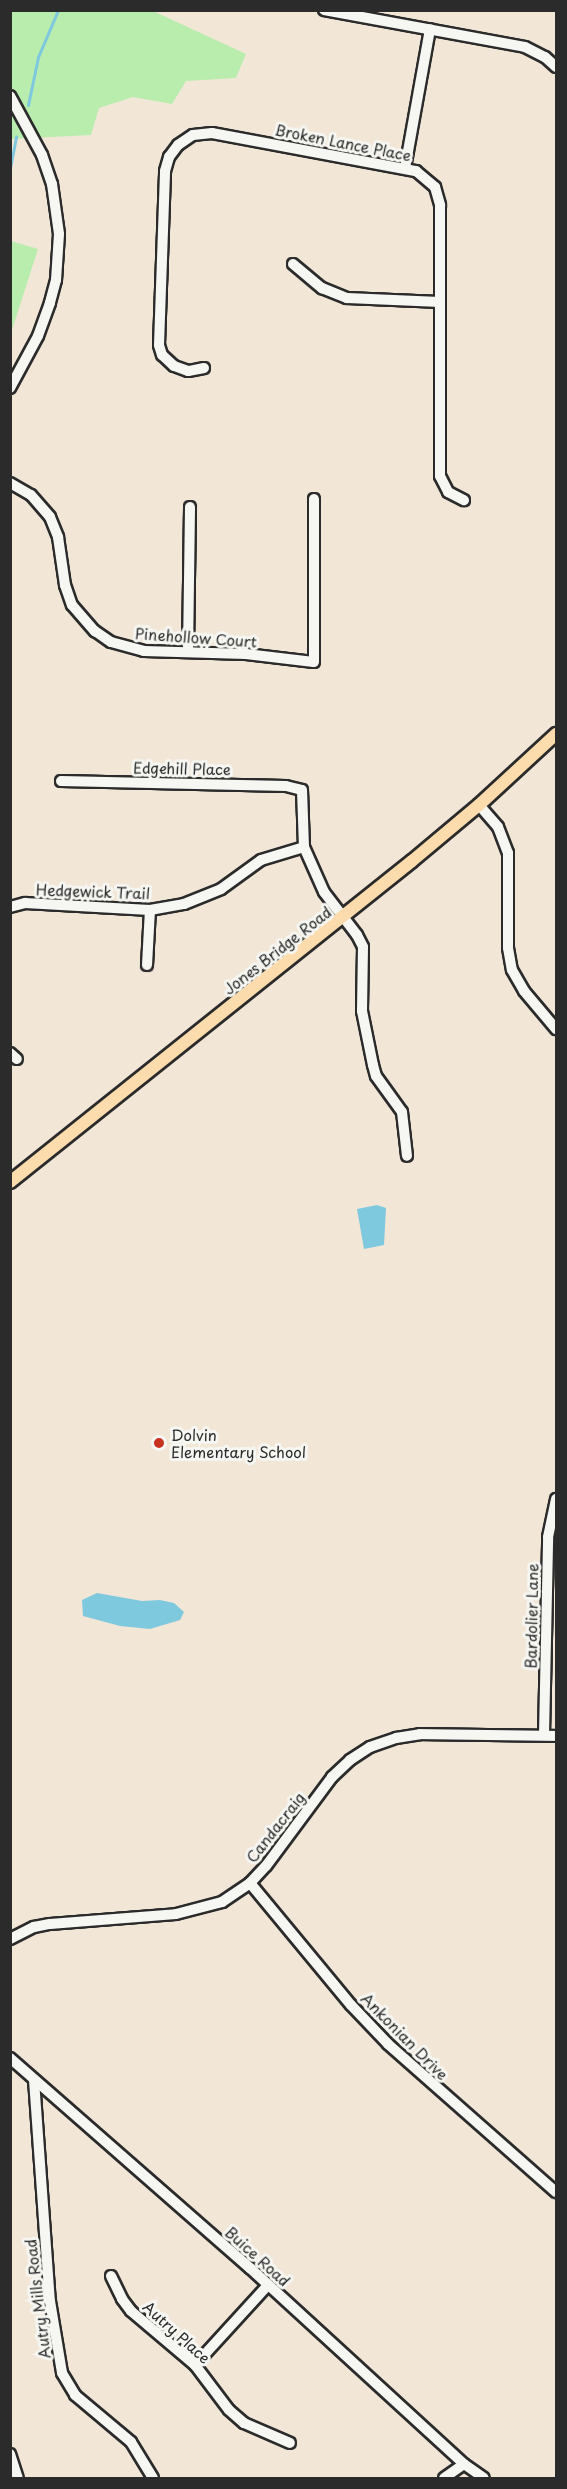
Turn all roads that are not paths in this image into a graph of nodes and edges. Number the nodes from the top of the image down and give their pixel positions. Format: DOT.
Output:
graph roads {
  1 [pos="324,10"];
  2 [pos="430,29"];
  3 [pos="556,67"];
  4 [pos="10,96"];
  5 [pos="405,168"];
  6 [pos="293,264"];
  7 [pos="440,302"];
  8 [pos="204,368"];
  9 [pos="10,388"];
  10 [pos="10,483"];
  11 [pos="314,499"];
  12 [pos="464,500"];
  13 [pos="190,507"];
  14 [pos="188,652"];
  15 [pos="556,734"];
  16 [pos="61,781"];
  17 [pos="479,805"];
  18 [pos="304,847"];
  19 [pos="10,907"];
  20 [pos="150,910"];
  21 [pos="343,917"];
  22 [pos="147,965"];
  23 [pos="556,1029"];
  24 [pos="407,1156"];
  25 [pos="10,1182"];
  26 [pos="556,1499"];
  27 [pos="544,1735"];
  28 [pos="556,1736"];
  29 [pos="249,1883"];
  30 [pos="10,1939"];
  31 [pos="10,2058"];
  32 [pos="34,2080"];
  33 [pos="556,2193"];
  34 [pos="111,2276"];
  35 [pos="268,2285"];
  36 [pos="195,2365"];
  37 [pos="290,2443"];
  38 [pos="10,2454"];
  39 [pos="464,2464"];
  40 [pos="18,2478"];
  41 [pos="153,2478"];
  42 [pos="444,2478"];
  43 [pos="484,2478"];
  1 -- 2 [label="street"];
  2 -- 3 [label="street"];
  2 -- 5 [label="street"];
  4 -- 9 [label="street"];
  5 -- 7 [label="street, Broken Lance Place"];
  5 -- 8 [label="street, Broken Lance Place"];
  6 -- 7 [label="street"];
  7 -- 12 [label="street, Broken Lance Place"];
  10 -- 14 [label="street, Pinehollow Court"];
  11 -- 14 [label="street, Pinehollow Court"];
  13 -- 14 [label="street"];
  15 -- 17 [label="main road, Jones Bridge Road"];
  16 -- 18 [label="street, Edgehill Place"];
  17 -- 21 [label="main road, Jones Bridge Road"];
  17 -- 23 [label="street"];
  18 -- 20 [label="street, Hedgewick Trail"];
  18 -- 21 [label="street"];
  19 -- 20 [label="street, Hedgewick Trail"];
  20 -- 22 [label="street"];
  21 -- 24 [label="street"];
  21 -- 25 [label="main road, Jones Bridge Road"];
  26 -- 27 [label="street, Bardolier Lane"];
  27 -- 28 [label="street, Candacraig"];
  27 -- 29 [label="street, Candacraig"];
  29 -- 30 [label="street, Candacraig"];
  29 -- 33 [label="street, Ankonian Drive"];
  31 -- 32 [label="street, Buice Road"];
  32 -- 35 [label="street, Buice Road"];
  32 -- 41 [label="street, Autry Mills Road"];
  34 -- 36 [label="street, Autry Place"];
  35 -- 36 [label="street"];
  35 -- 39 [label="street, Buice Road"];
  36 -- 37 [label="street, Autry Place"];
  38 -- 40 [label="street"];
  39 -- 42 [label="street"];
  39 -- 43 [label="street, Buice Road"];
}
